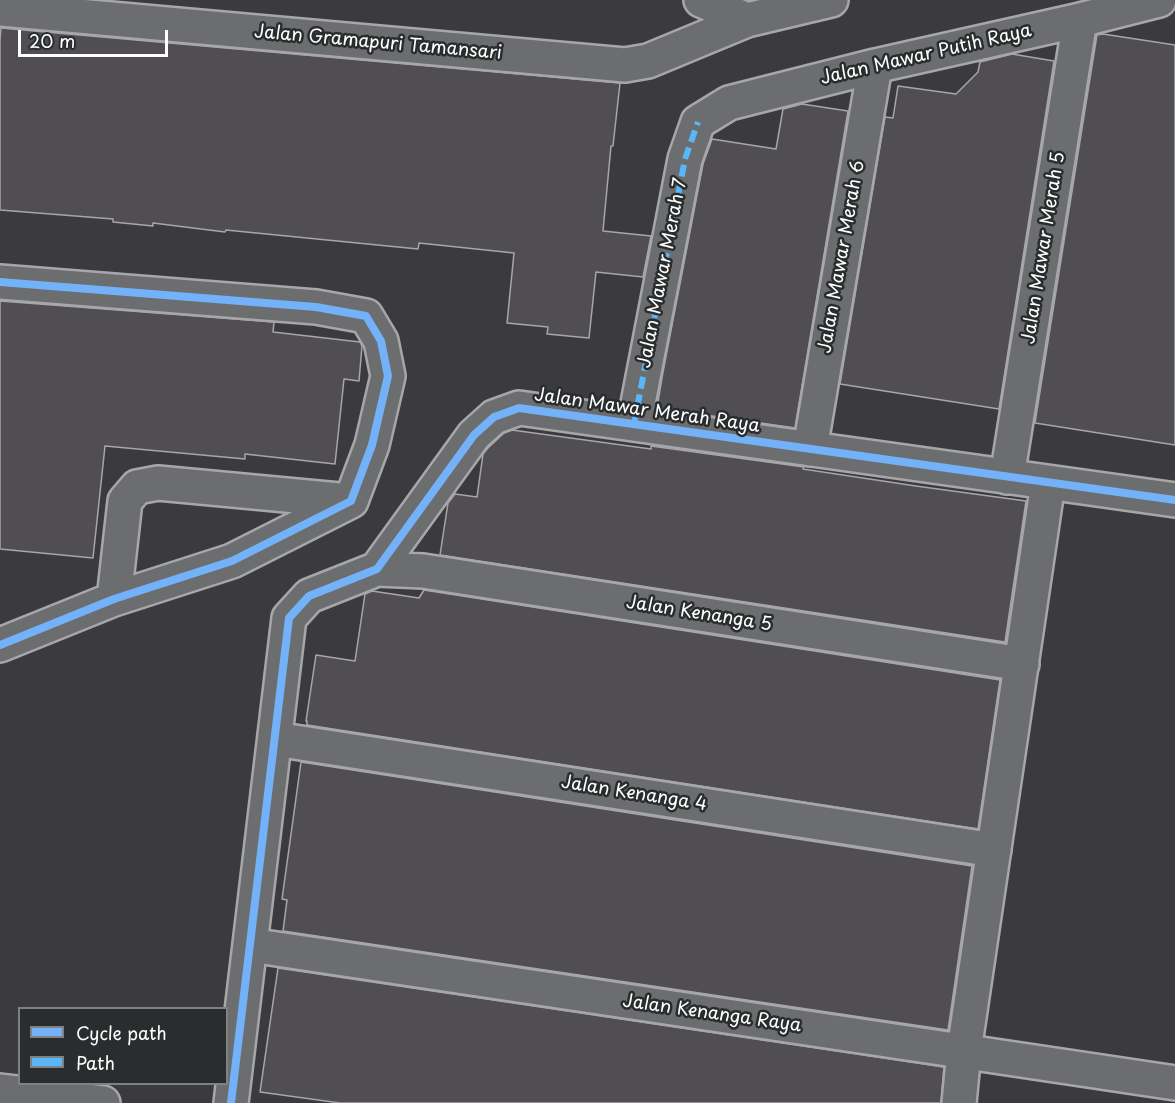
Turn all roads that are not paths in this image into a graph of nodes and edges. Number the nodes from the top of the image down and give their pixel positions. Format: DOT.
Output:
graph roads {
  1 [pos="701,0"];
  2 [pos="831,0"];
  3 [pos="1159,0"];
  4 [pos="0,9"];
  5 [pos="747,20"];
  6 [pos="1080,20"];
  7 [pos="875,66"];
  8 [pos="699,122"];
  9 [pos="0,282"];
  10 [pos="634,424"];
  11 [pos="810,449"];
  12 [pos="1007,477"];
  13 [pos="1048,483"];
  14 [pos="1175,500"];
  15 [pos="351,501"];
  16 [pos="377,569"];
  17 [pos="114,599"];
  18 [pos="0,645"];
  19 [pos="1022,664"];
  20 [pos="275,739"];
  21 [pos="994,850"];
  22 [pos="250,945"];
  23 [pos="964,1051"];
  24 [pos="1175,1083"];
  25 [pos="0,1091"];
  26 [pos="103,1103"];
  27 [pos="231,1103"];
  28 [pos="959,1103"];
  1 -- 5 [label="street"];
  2 -- 5 [label="street, Jalan Gramapuri Tamansari"];
  3 -- 6 [label="street, Jalan Mawar Putih Raya"];
  4 -- 5 [label="street, Jalan Gramapuri Tamansari"];
  6 -- 7 [label="street, Jalan Mawar Putih Raya"];
  6 -- 12 [label="street, Jalan Mawar Merah 5"];
  7 -- 8 [label="street, Jalan Mawar Putih Raya"];
  7 -- 11 [label="street, Jalan Mawar Merah 6"];
  8 -- 10 [label="street, Jalan Mawar Merah 7"];
  9 -- 15 [label="street"];
  10 -- 11 [label="street, Jalan Mawar Merah Raya"];
  10 -- 16 [label="street, Jalan Mawar Merah Raya"];
  11 -- 12 [label="street, Jalan Mawar Merah Raya"];
  12 -- 13 [label="street, Jalan Mawar Merah Raya"];
  13 -- 14 [label="street, Jalan Mawar Merah Raya"];
  13 -- 19 [label="street"];
  15 -- 17 [label="street"];
  15 -- 17 [label="street"];
  16 -- 19 [label="street, Jalan Kenanga 5"];
  16 -- 20 [label="street"];
  17 -- 18 [label="street"];
  19 -- 21 [label="street"];
  20 -- 21 [label="street, Jalan Kenanga 4"];
  20 -- 22 [label="street"];
  21 -- 23 [label="street"];
  22 -- 23 [label="street, Jalan Kenanga Raya"];
  22 -- 27 [label="street"];
  23 -- 24 [label="street, Jalan Kenanga Raya"];
  23 -- 28 [label="street"];
  25 -- 26 [label="street"];
}
